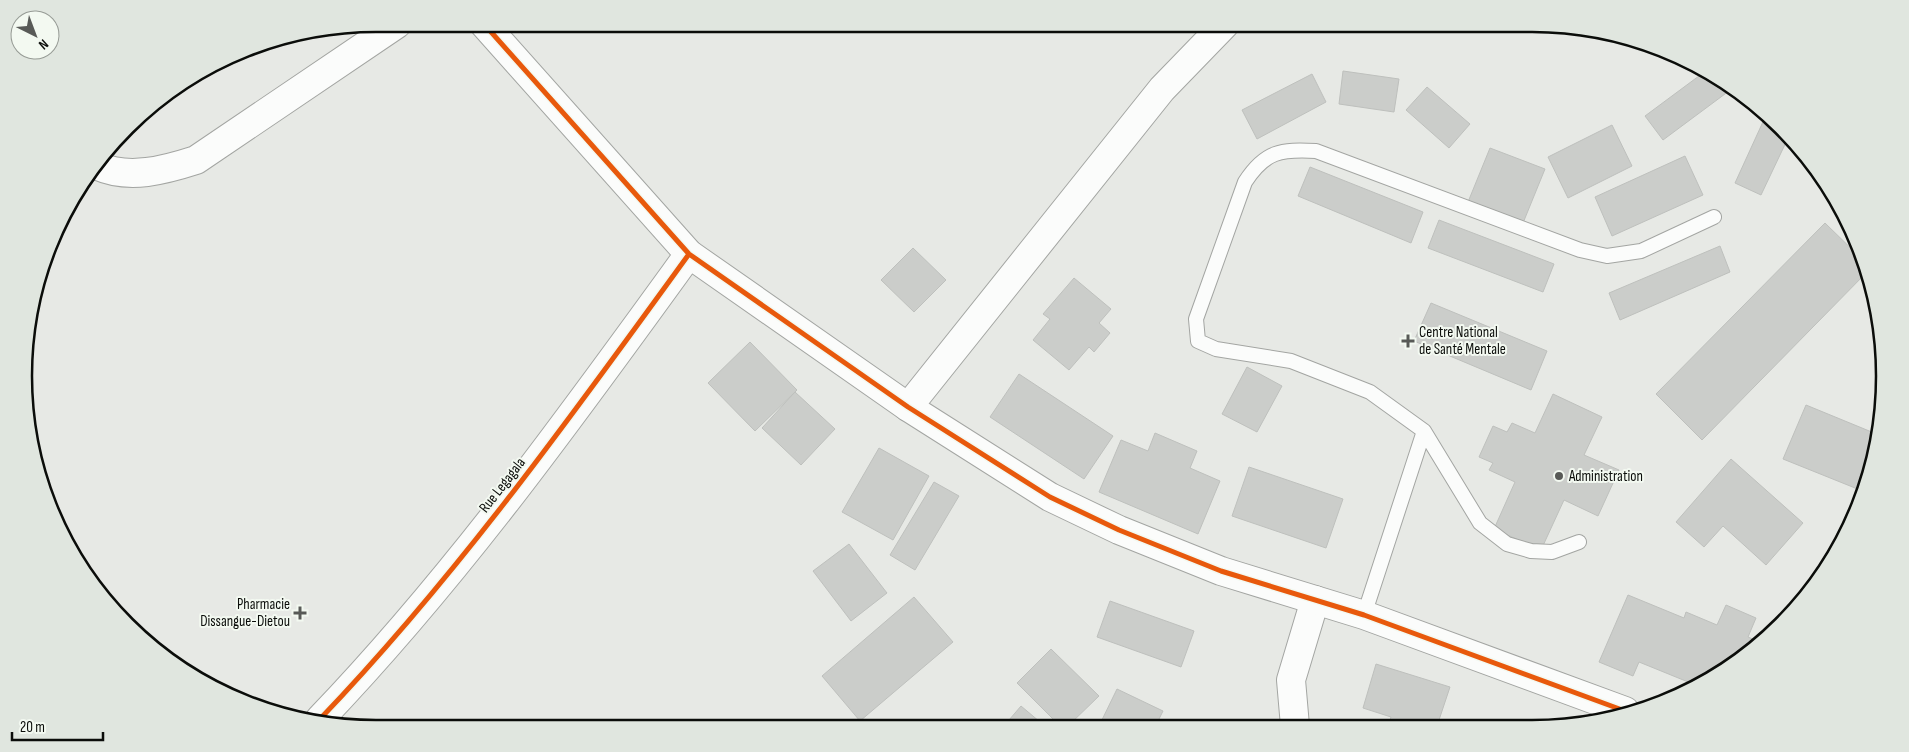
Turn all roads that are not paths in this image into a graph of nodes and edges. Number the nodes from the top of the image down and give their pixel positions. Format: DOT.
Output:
graph roads {
  1 [pos="385,32"];
  2 [pos="491,32"];
  3 [pos="1218,32"];
  4 [pos="103,167"];
  5 [pos="1714,216"];
  6 [pos="689,254"];
  7 [pos="908,407"];
  8 [pos="1424,431"];
  9 [pos="1579,542"];
  10 [pos="1314,600"];
  11 [pos="1364,615"];
  12 [pos="1619,709"];
  13 [pos="323,716"];
  14 [pos="1294,720"];
  1 -- 4 [label="street"];
  2 -- 6 [label="street"];
  3 -- 7 [label="street"];
  5 -- 8 [label="lane"];
  6 -- 7 [label="street"];
  6 -- 13 [label="street, Rue Legagala"];
  7 -- 10 [label="street"];
  8 -- 9 [label="lane"];
  8 -- 11 [label="lane"];
  10 -- 11 [label="street"];
  10 -- 14 [label="street"];
  11 -- 12 [label="street"];
}
